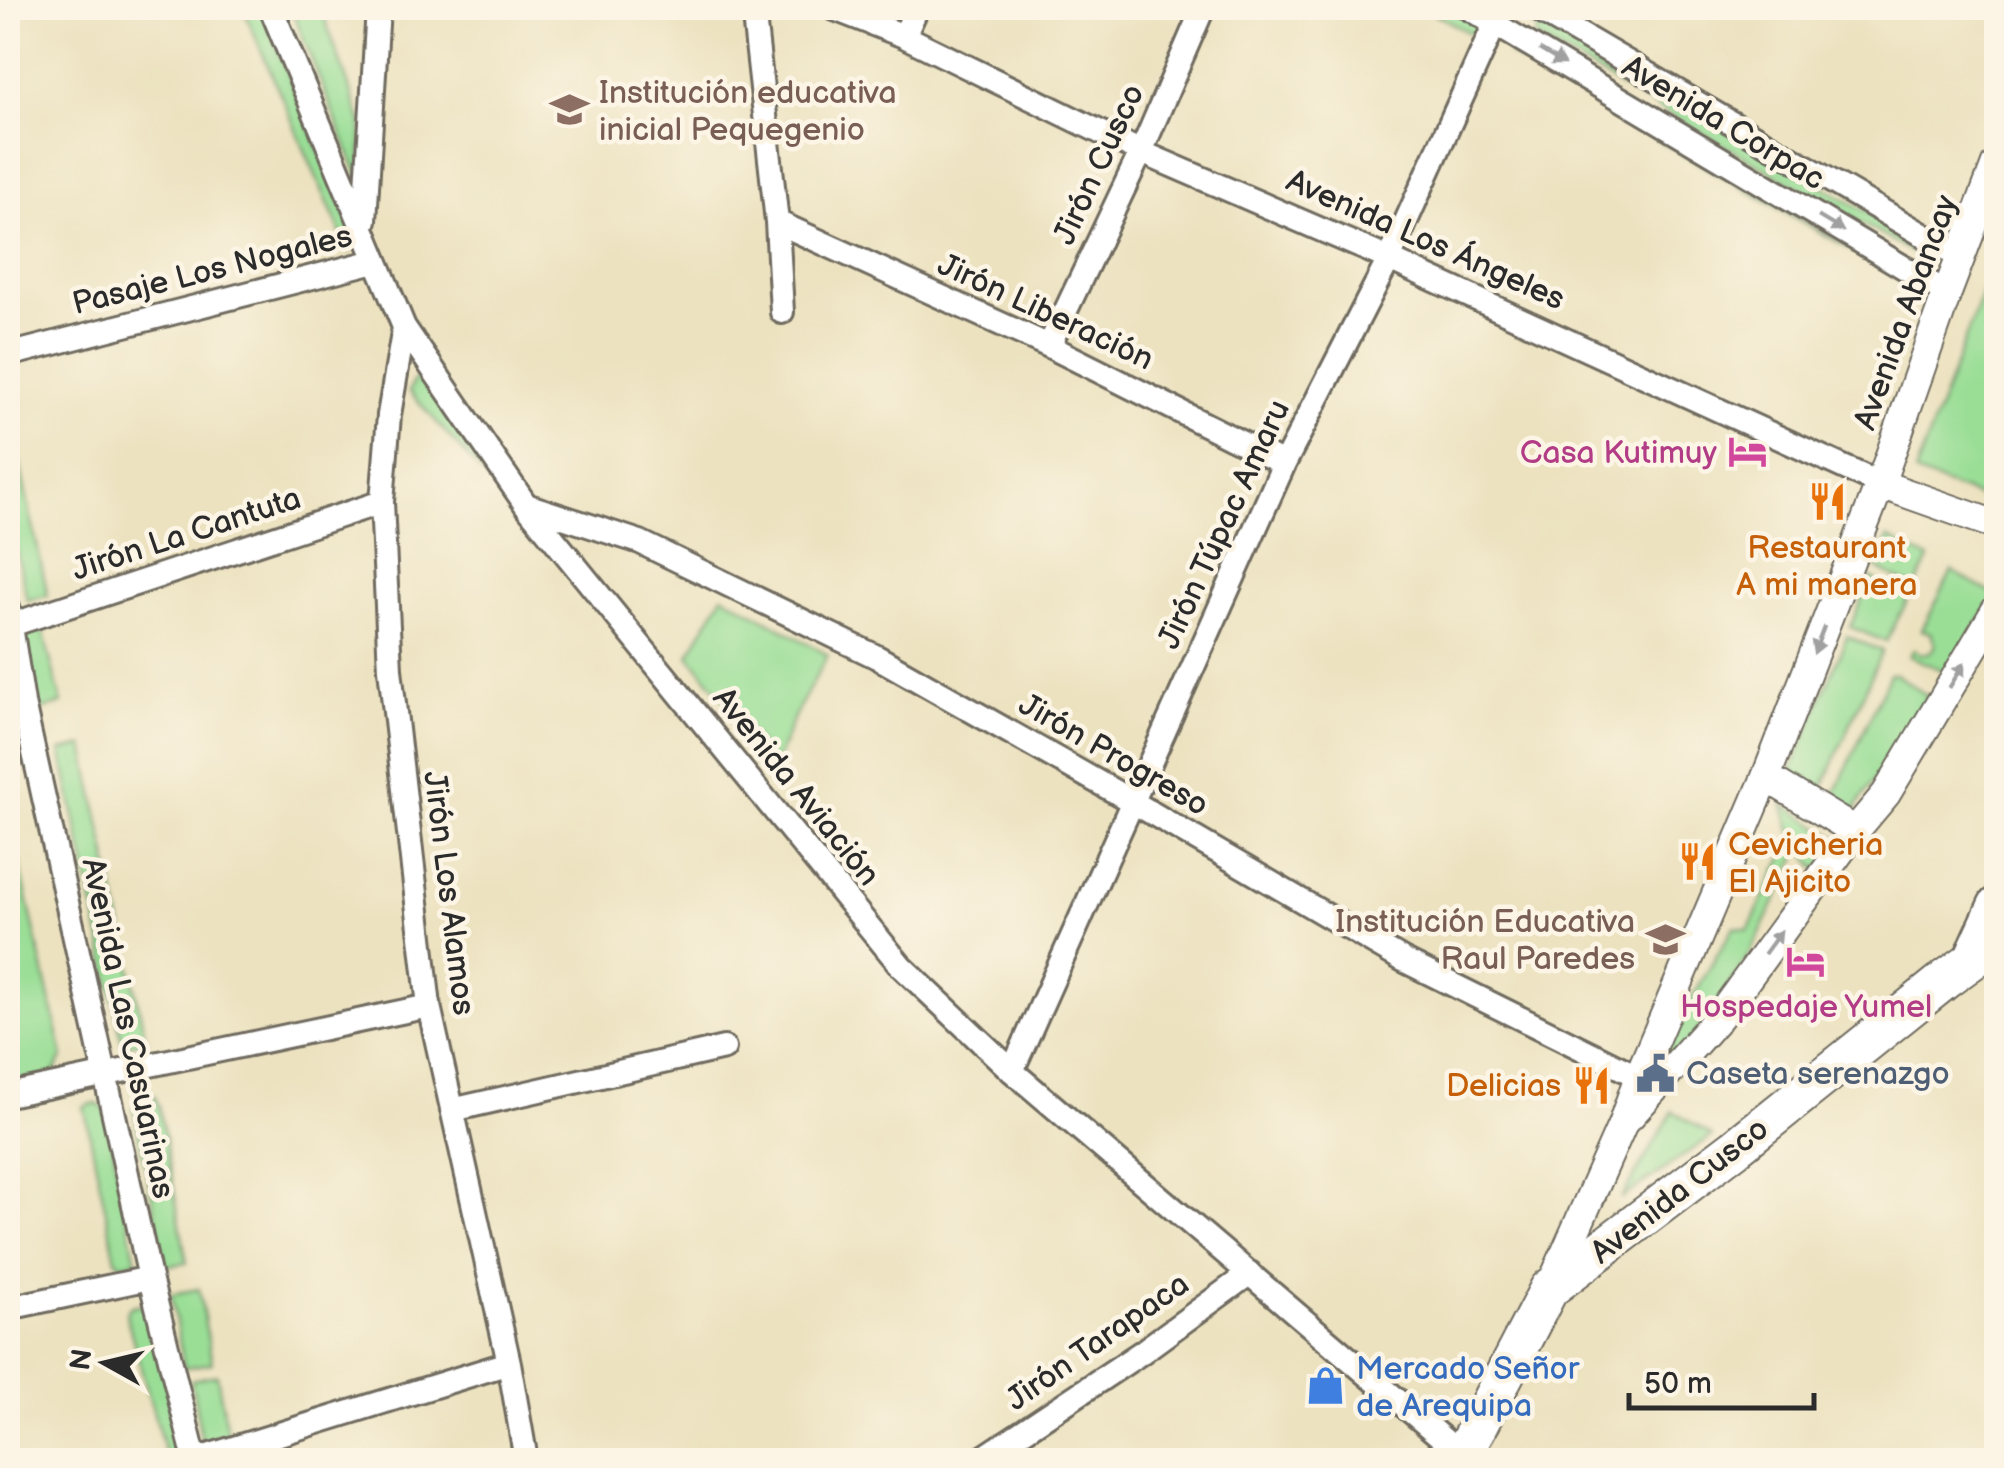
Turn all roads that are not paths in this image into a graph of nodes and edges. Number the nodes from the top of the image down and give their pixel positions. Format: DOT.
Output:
graph roads {
  1 [pos="271,8"];
  2 [pos="378,8"];
  3 [pos="753,8"];
  4 [pos="832,8"];
  5 [pos="917,8"];
  6 [pos="1203,8"];
  7 [pos="1468,8"];
  8 [pos="1535,8"];
  9 [pos="1498,15"];
  10 [pos="904,36"];
  11 [pos="1141,152"];
  12 [pos="1996,164"];
  13 [pos="777,222"];
  14 [pos="365,229"];
  15 [pos="1960,257"];
  16 [pos="1389,259"];
  17 [pos="375,262"];
  18 [pos="1947,293"];
  19 [pos="782,312"];
  20 [pos="404,327"];
  21 [pos="1050,346"];
  22 [pos="8,355"];
  23 [pos="1284,464"];
  24 [pos="1880,484"];
  25 [pos="382,502"];
  26 [pos="526,505"];
  27 [pos="1996,525"];
  28 [pos="1996,610"];
  29 [pos="9,616"];
  30 [pos="15,704"];
  31 [pos="1766,777"];
  32 [pos="1133,802"];
  33 [pos="1855,831"];
  34 [pos="1996,904"];
  35 [pos="1983,952"];
  36 [pos="429,1006"];
  37 [pos="724,1048"];
  38 [pos="1012,1072"];
  39 [pos="106,1074"];
  40 [pos="1648,1081"];
  41 [pos="8,1095"];
  42 [pos="452,1110"];
  43 [pos="1250,1273"];
  44 [pos="150,1278"];
  45 [pos="1550,1289"];
  46 [pos="8,1308"];
  47 [pos="509,1363"];
  48 [pos="1462,1458"];
  49 [pos="195,1460"];
  50 [pos="526,1460"];
  51 [pos="980,1460"];
  1 -- 14 [label="street, Avenida Aviación"];
  2 -- 14 [label="street"];
  3 -- 13 [label="street"];
  4 -- 10 [label="street, Avenida Los Ángeles"];
  5 -- 10 [label="street"];
  6 -- 11 [label="street, Jirón Cusco"];
  7 -- 9 [label="street, Avenida Corpac"];
  8 -- 15 [label="street, Avenida Corpac"];
  9 -- 16 [label="street, Jirón Túpac Amaru"];
  9 -- 18 [label="street, Avenida Corpac, one-way"];
  10 -- 11 [label="street, Avenida Los Ángeles"];
  11 -- 16 [label="street, Avenida Los Ángeles"];
  11 -- 21 [label="street, Jirón Cusco"];
  12 -- 15 [label="street, Avenida Abancay"];
  13 -- 19 [label="street"];
  13 -- 21 [label="street, Jirón Liberación"];
  14 -- 17 [label="street, Avenida Aviación"];
  15 -- 18 [label="street, Avenida Abancay"];
  16 -- 23 [label="street, Jirón Túpac Amaru"];
  16 -- 24 [label="street, Avenida Los Ángeles"];
  17 -- 20 [label="street, Avenida Aviación"];
  17 -- 22 [label="street, Pasaje Los Nogales"];
  18 -- 24 [label="street, Avenida Abancay"];
  20 -- 25 [label="street, Jirón Los Alamos"];
  20 -- 26 [label="street, Avenida Aviación"];
  21 -- 23 [label="street, Jirón Liberación"];
  23 -- 32 [label="street, Jirón Túpac Amaru"];
  24 -- 27 [label="street, Avenida Los Ángeles"];
  24 -- 31 [label="street, Avenida Abancay, one-way"];
  25 -- 29 [label="street, Jirón La Cantuta"];
  25 -- 36 [label="street, Jirón Los Alamos"];
  26 -- 32 [label="street, Jirón Progreso"];
  26 -- 38 [label="street, Avenida Aviación"];
  33 -- 28 [label="street, one-way"];
  29 -- 30 [label="street, Avenida Las Casuarinas"];
  30 -- 39 [label="street, Avenida Las Casuarinas"];
  31 -- 33 [label="street"];
  31 -- 40 [label="street, Avenida Abancay"];
  32 -- 38 [label="street, Jirón Túpac Amaru"];
  32 -- 40 [label="street, Jirón Progreso"];
  40 -- 33 [label="street, one-way"];
  34 -- 35 [label="main road"];
  35 -- 45 [label="highway, Avenida Cusco"];
  36 -- 39 [label="street"];
  36 -- 42 [label="street, Jirón Los Alamos"];
  37 -- 42 [label="street"];
  38 -- 43 [label="street, Avenida Aviación"];
  39 -- 41 [label="street"];
  39 -- 44 [label="street, Avenida Las Casuarinas"];
  40 -- 45 [label="street"];
  42 -- 47 [label="street, Jirón Los Alamos"];
  43 -- 48 [label="street, Avenida Aviación"];
  43 -- 51 [label="street, Jirón Tarapaca"];
  44 -- 46 [label="street"];
  44 -- 49 [label="street, Avenida Las Casuarinas"];
  45 -- 48 [label="highway"];
  47 -- 49 [label="street"];
  47 -- 50 [label="street, Jirón Los Alamos"];
}
